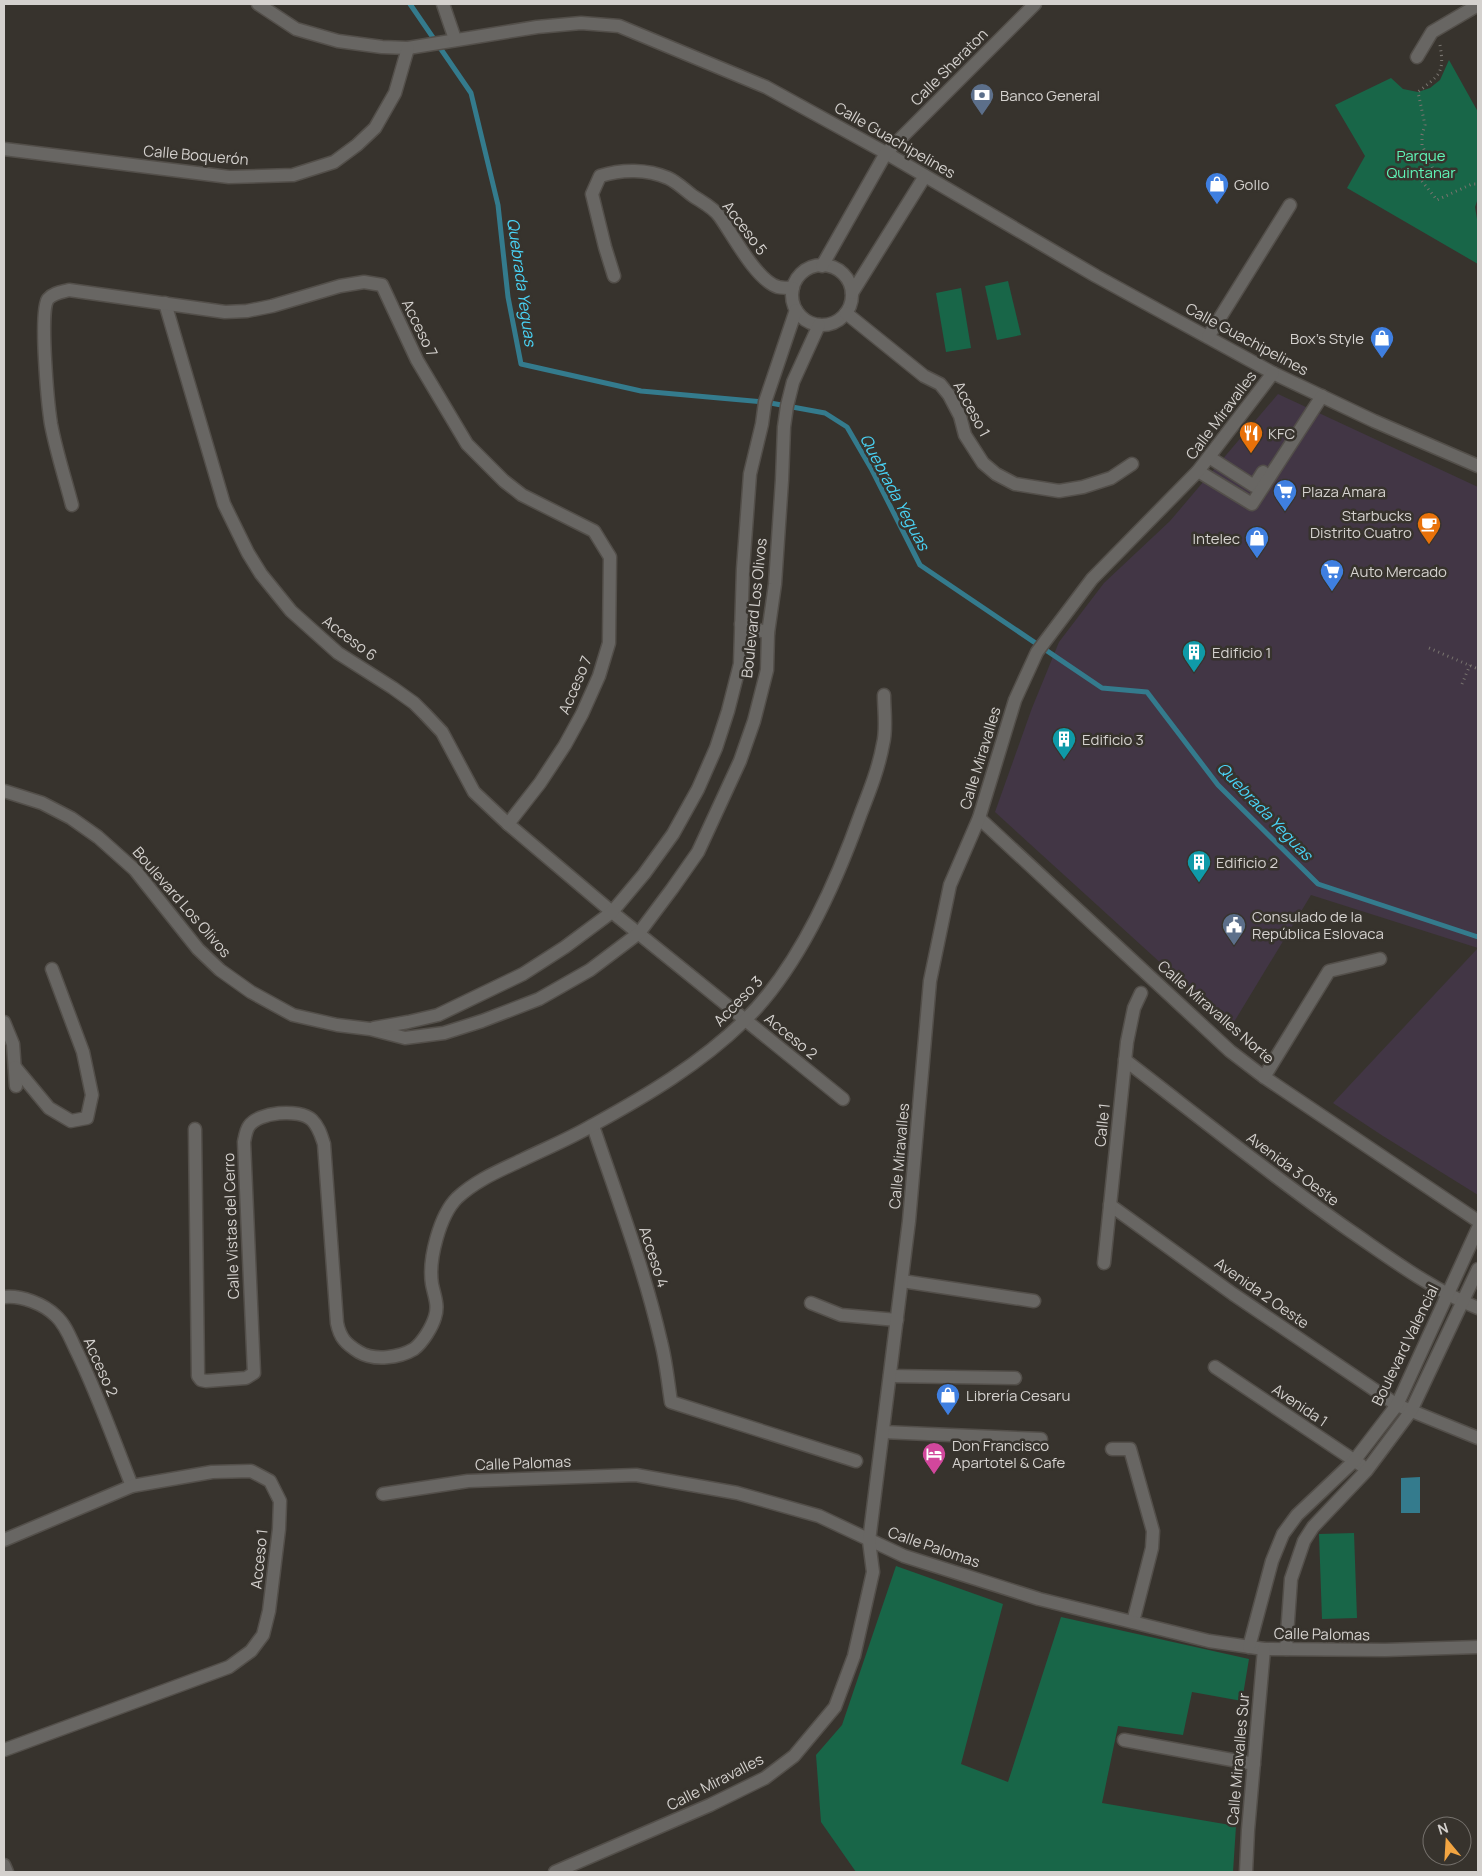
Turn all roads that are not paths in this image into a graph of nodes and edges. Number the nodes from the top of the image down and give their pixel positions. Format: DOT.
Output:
graph roads {
  1 [pos="258,4"];
  2 [pos="443,4"];
  3 [pos="1035,4"];
  4 [pos="1478,5"];
  5 [pos="451,40"];
  6 [pos="408,48"];
  7 [pos="1417,57"];
  8 [pos="4,149"];
  9 [pos="886,153"];
  10 [pos="924,176"];
  11 [pos="1290,205"];
  12 [pos="822,266"];
  13 [pos="614,276"];
  14 [pos="793,288"];
  15 [pos="852,293"];
  16 [pos="164,303"];
  17 [pos="796,310"];
  18 [pos="846,313"];
  19 [pos="819,325"];
  20 [pos="1208,337"];
  21 [pos="1273,374"];
  22 [pos="1319,395"];
  23 [pos="1209,457"];
  24 [pos="1132,464"];
  25 [pos="1478,466"];
  26 [pos="1198,471"];
  27 [pos="72,505"];
  28 [pos="741,624"];
  29 [pos="768,633"];
  30 [pos="884,695"];
  31 [pos="4,791"];
  32 [pos="979,818"];
  33 [pos="508,824"];
  34 [pos="612,912"];
  35 [pos="625,923"];
  36 [pos="639,933"];
  37 [pos="1380,959"];
  38 [pos="52,969"];
  39 [pos="1141,992"];
  40 [pos="745,1020"];
  41 [pos="4,1022"];
  42 [pos="370,1028"];
  43 [pos="1125,1060"];
  44 [pos="15,1067"];
  45 [pos="1264,1077"];
  46 [pos="16,1086"];
  47 [pos="843,1099"];
  48 [pos="593,1126"];
  49 [pos="195,1129"];
  50 [pos="455,1200"];
  51 [pos="1110,1205"];
  52 [pos="1478,1221"];
  53 [pos="1478,1228"];
  54 [pos="1104,1264"];
  55 [pos="1478,1269"];
  56 [pos="902,1281"];
  57 [pos="1448,1295"];
  58 [pos="4,1297"];
  59 [pos="1034,1301"];
  60 [pos="1463,1302"];
  61 [pos="811,1303"];
  62 [pos="1478,1308"];
  63 [pos="897,1320"];
  64 [pos="1216,1367"];
  65 [pos="890,1376"];
  66 [pos="1015,1378"];
  67 [pos="1397,1405"];
  68 [pos="1411,1411"];
  69 [pos="883,1432"];
  70 [pos="1478,1438"];
  71 [pos="1041,1439"];
  72 [pos="1112,1448"];
  73 [pos="1354,1460"];
  74 [pos="856,1461"];
  75 [pos="1367,1470"];
  76 [pos="132,1486"];
  77 [pos="383,1494"];
  78 [pos="4,1540"];
  79 [pos="869,1541"];
  80 [pos="1133,1622"];
  81 [pos="1249,1647"];
  82 [pos="1478,1647"];
  83 [pos="1286,1649"];
  84 [pos="1264,1650"];
  85 [pos="1124,1740"];
  86 [pos="4,1750"];
  87 [pos="1254,1764"];
  88 [pos="4,1865"];
  89 [pos="7,1872"];
  90 [pos="555,1872"];
  91 [pos="1246,1872"];
  1 -- 6 [label="street, Calle Guachipelines"];
  2 -- 5 [label="street"];
  3 -- 9 [label="street, Calle Sheraton"];
  4 -- 7 [label="street"];
  5 -- 6 [label="street, Calle Guachipelines"];
  5 -- 9 [label="street, Calle Guachipelines"];
  6 -- 8 [label="street, Calle Boquerón"];
  9 -- 10 [label="street, Calle Guachipelines"];
  9 -- 12 [label="street"];
  10 -- 15 [label="street"];
  10 -- 20 [label="street, Calle Guachipelines"];
  11 -- 20 [label="street"];
  12 -- 14 [label="street"];
  12 -- 15 [label="street"];
  13 -- 14 [label="street, Acceso 5"];
  14 -- 17 [label="street"];
  15 -- 18 [label="street"];
  16 -- 27 [label="street, Acceso 7"];
  16 -- 33 [label="street, Acceso 6"];
  16 -- 33 [label="street, Acceso 7"];
  17 -- 19 [label="street"];
  17 -- 28 [label="street, Boulevard Los Olivos"];
  18 -- 19 [label="street"];
  18 -- 24 [label="street, Acceso 1"];
  19 -- 29 [label="street, Boulevard Los Olivos"];
  20 -- 21 [label="street, Calle Guachipelines"];
  21 -- 22 [label="street, Calle Guachipelines"];
  21 -- 23 [label="street, Calle Miravalles"];
  22 -- 23 [label="street"];
  22 -- 25 [label="street, Calle Guachipelines"];
  22 -- 26 [label="street"];
  23 -- 26 [label="street, Calle Miravalles"];
  26 -- 32 [label="street, Calle Miravalles"];
  28 -- 29 [label="street"];
  28 -- 34 [label="street, Boulevard Los Olivos"];
  29 -- 36 [label="street, Boulevard Los Olivos"];
  30 -- 40 [label="street, Acceso 3"];
  31 -- 42 [label="street, Boulevard Los Olivos"];
  32 -- 45 [label="street, Calle Miravalles Norte"];
  32 -- 56 [label="street, Calle Miravalles"];
  33 -- 34 [label="street, Acceso 6"];
  34 -- 35 [label="street, Acceso 6"];
  34 -- 42 [label="street, Boulevard Los Olivos"];
  35 -- 36 [label="street, Acceso 2"];
  36 -- 40 [label="street, Acceso 2"];
  36 -- 42 [label="street, Boulevard Los Olivos"];
  37 -- 45 [label="street"];
  38 -- 44 [label="street"];
  39 -- 43 [label="street, Calle 1"];
  40 -- 47 [label="street, Acceso 2"];
  40 -- 48 [label="street, Acceso 3"];
  41 -- 44 [label="street"];
  43 -- 51 [label="street, Calle 1"];
  43 -- 57 [label="street, Avenida 3 Oeste"];
  44 -- 46 [label="street"];
  45 -- 52 [label="street, Calle Miravalles Norte"];
  48 -- 50 [label="street, Acceso 3"];
  48 -- 74 [label="street, Acceso 4"];
  49 -- 50 [label="street, Calle Vistas del Cerro"];
  51 -- 54 [label="street, Calle 1"];
  51 -- 67 [label="street, Avenida 2 Oeste"];
  53 -- 57 [label="street, Boulevard Valencial"];
  55 -- 60 [label="street"];
  56 -- 59 [label="street"];
  56 -- 63 [label="street, Calle Miravalles"];
  57 -- 60 [label="street, Avenida 3 Oeste"];
  57 -- 67 [label="street, Boulevard Valencial"];
  58 -- 76 [label="street, Acceso 2"];
  60 -- 62 [label="street, Avenida 3 Oeste"];
  60 -- 68 [label="street"];
  61 -- 63 [label="street"];
  63 -- 65 [label="street, Calle Miravalles"];
  64 -- 73 [label="street, Avenida 1"];
  65 -- 66 [label="street"];
  65 -- 69 [label="street, Calle Miravalles"];
  67 -- 68 [label="street, Avenida 2 Oeste"];
  67 -- 73 [label="street, Boulevard Valencial"];
  68 -- 70 [label="street, Avenida 2 Oeste"];
  68 -- 75 [label="street"];
  69 -- 71 [label="street"];
  69 -- 79 [label="street, Calle Miravalles"];
  72 -- 80 [label="street"];
  73 -- 75 [label="street, Avenida 1"];
  73 -- 81 [label="street, Boulevard Valencial"];
  75 -- 83 [label="street"];
  76 -- 78 [label="street, Acceso 1"];
  76 -- 86 [label="street, Acceso 1"];
  77 -- 79 [label="street, Calle Palomas"];
  79 -- 80 [label="street, Calle Palomas"];
  79 -- 90 [label="street, Calle Miravalles"];
  80 -- 81 [label="street, Calle Palomas"];
  81 -- 84 [label="street, Calle Palomas"];
  82 -- 83 [label="street, Calle Palomas"];
  83 -- 84 [label="street, Calle Palomas"];
  84 -- 87 [label="street, Calle Miravalles Sur"];
  85 -- 87 [label="street"];
  87 -- 91 [label="street, Calle Miravalles Sur"];
  88 -- 89 [label="street"];
}
